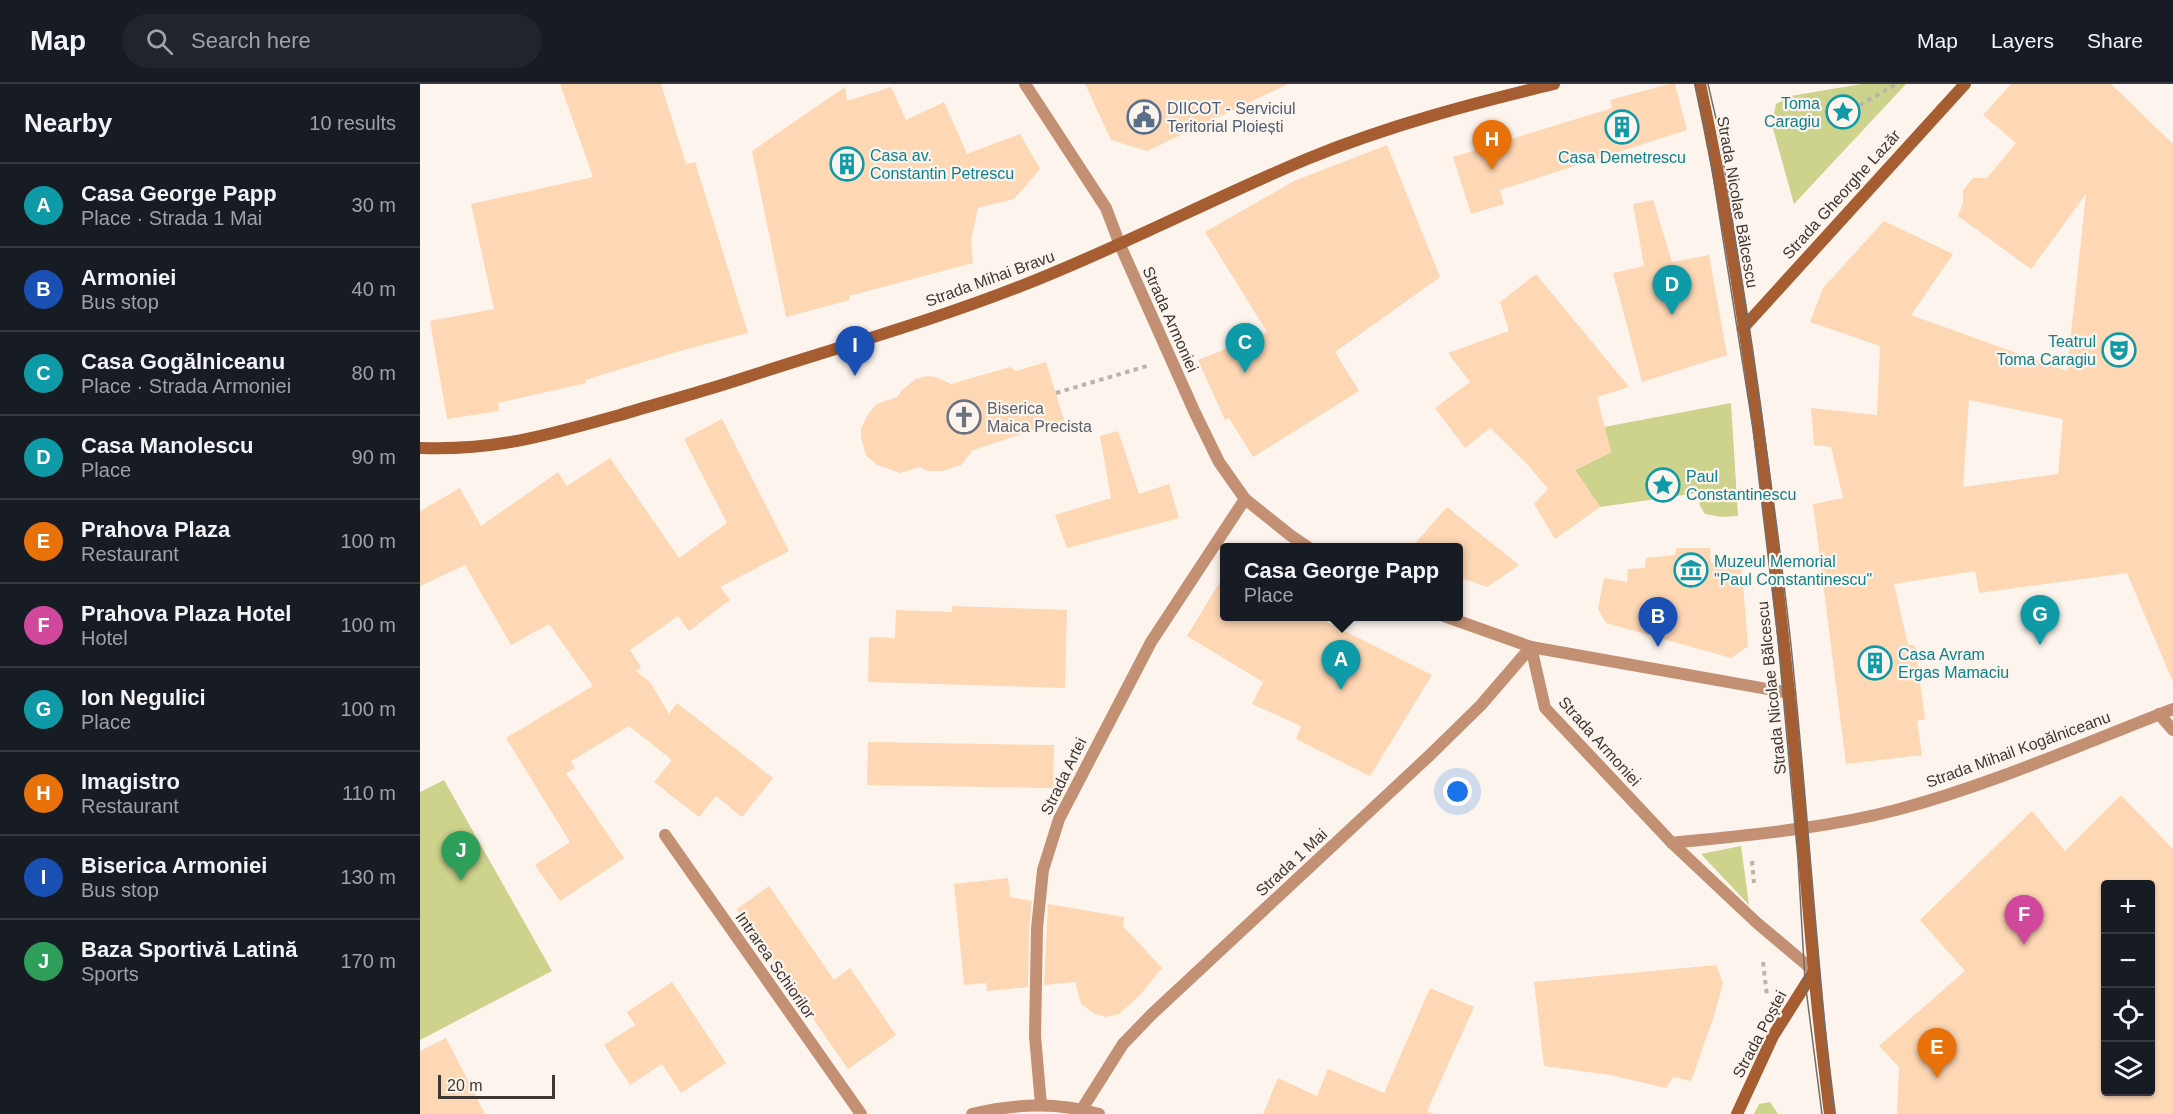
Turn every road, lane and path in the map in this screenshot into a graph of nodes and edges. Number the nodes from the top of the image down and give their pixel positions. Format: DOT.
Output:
graph roads {
  1 [pos="1025,84"];
  2 [pos="1554,84"];
  3 [pos="1700,84"];
  4 [pos="1896,84"];
  5 [pos="1965,84"];
  6 [pos="1852,110"];
  7 [pos="1120,245"];
  8 [pos="1743,328"];
  9 [pos="1171,358"];
  10 [pos="1056,393"];
  11 [pos="420,448"];
  12 [pos="1245,499"];
  13 [pos="1302,543"];
  14 [pos="1458,621"];
  15 [pos="1531,647"];
  16 [pos="1790,693"];
  17 [pos="2173,708"];
  18 [pos="2159,714"];
  19 [pos="2173,730"];
  20 [pos="1802,829"];
  21 [pos="665,835"];
  22 [pos="1750,835"];
  23 [pos="1672,843"];
  24 [pos="1757,923"];
  25 [pos="1814,971"];
  26 [pos="1773,1036"];
  27 [pos="1041,1105"];
  28 [pos="1082,1109"];
  29 [pos="861,1114"];
  30 [pos="972,1114"];
  31 [pos="1099,1114"];
  32 [pos="1737,1114"];
  33 [pos="1830,1114"];
  1 -- 7 [label="street, Strada Armoniei"];
  2 -- 7 [label="main road, Strada Mihai Bravu"];
  3 -- 8 [label="main road, Strada Nicolae Bălcescu"];
  4 -- 6 [label="path"];
  5 -- 8 [label="main road, Strada Gheorghe Lazăr"];
  7 -- 9 [label="street, Strada Armoniei"];
  7 -- 11 [label="main road, Strada Mihai Bravu"];
  8 -- 16 [label="main road, Strada Nicolae Bălcescu"];
  9 -- 10 [label="path"];
  9 -- 12 [label="street, Strada Armoniei"];
  12 -- 13 [label="street, Strada Armoniei"];
  12 -- 27 [label="street, Strada Artei"];
  14 -- 15 [label="street"];
  15 -- 16 [label="street"];
  15 -- 23 [label="street, Strada Armoniei"];
  15 -- 28 [label="street, Strada 1 Mai"];
  16 -- 20 [label="main road, Strada Nicolae Bălcescu"];
  17 -- 18 [label="street, Strada Mihail Kogălniceanu"];
  18 -- 19 [label="street"];
  18 -- 20 [label="street, Strada Mihail Kogălniceanu"];
  20 -- 22 [label="street"];
  20 -- 25 [label="main road, Strada Nicolae Bălcescu"];
  21 -- 29 [label="street, Intrarea Schiorilor"];
  22 -- 23 [label="street"];
  22 -- 24 [label="path"];
  23 -- 24 [label="street, Strada Armoniei"];
  24 -- 25 [label="street, Strada Armoniei"];
  24 -- 26 [label="path"];
  25 -- 26 [label="main road, Strada Poștei"];
  25 -- 33 [label="main road, Strada Nicolae Bălcescu"];
  26 -- 32 [label="main road, Strada Poștei"];
  27 -- 28 [label="street"];
  27 -- 30 [label="street"];
  28 -- 31 [label="street"];
}
